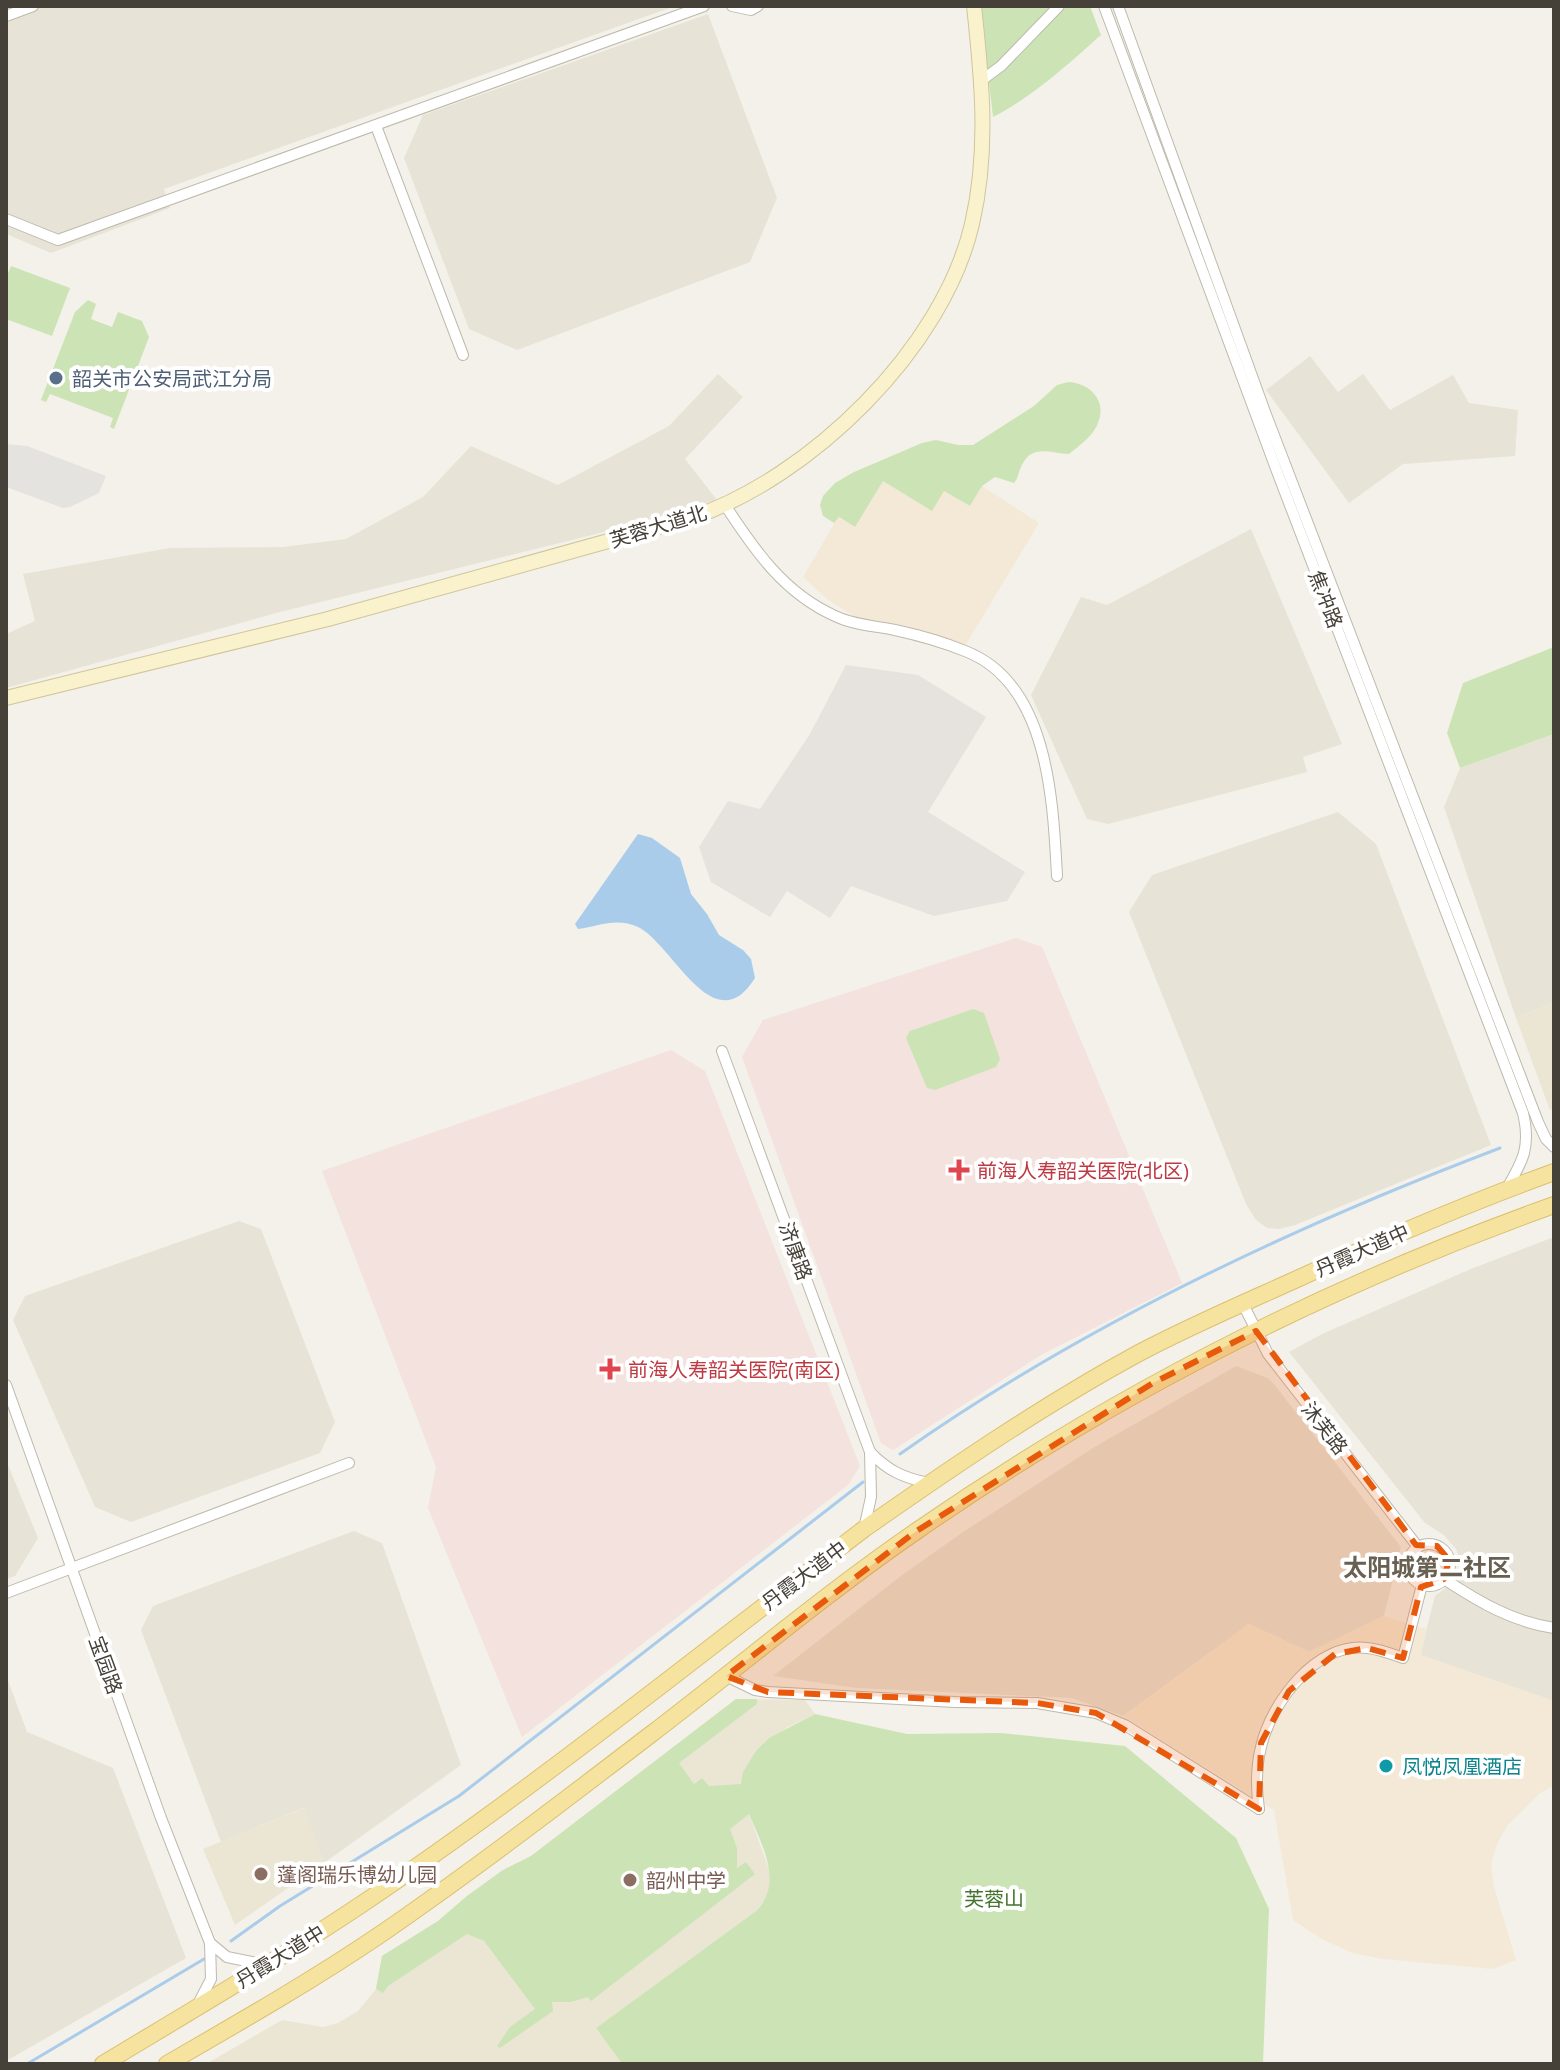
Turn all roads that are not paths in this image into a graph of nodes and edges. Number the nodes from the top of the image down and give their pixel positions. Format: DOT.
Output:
graph roads {
  1 [pos="33,6"];
  2 [pos="704,6"];
  3 [pos="732,6"];
  4 [pos="758,6"];
  5 [pos="974,6"];
  6 [pos="1059,6"];
  7 [pos="1104,6"];
  8 [pos="1118,6"];
  9 [pos="6,16"];
  10 [pos="982,80"];
  11 [pos="376,126"];
  12 [pos="6,219"];
  13 [pos="463,355"];
  14 [pos="725,505"];
  15 [pos="6,698"];
  16 [pos="1057,876"];
  17 [pos="722,1051"];
  18 [pos="1554,1147"];
  19 [pos="1554,1172"];
  20 [pos="1505,1190"];
  21 [pos="1554,1205"];
  22 [pos="1242,1302"];
  23 [pos="1256,1331"];
  24 [pos="6,1385"];
  25 [pos="870,1452"];
  26 [pos="349,1463"];
  27 [pos="929,1483"];
  28 [pos="864,1529"];
  29 [pos="1418,1547"];
  30 [pos="71,1569"];
  31 [pos="1444,1579"];
  32 [pos="1422,1585"];
  33 [pos="6,1593"];
  34 [pos="1554,1628"];
  35 [pos="726,1676"];
  36 [pos="210,1943"];
  37 [pos="268,1965"];
  38 [pos="195,2009"];
  39 [pos="103,2064"];
  40 [pos="167,2064"];
  1 -- 9 [label="street"];
  2 -- 11 [label="street"];
  3 -- 4 [label="street"];
  5 -- 10 [label="main road, 芙蓉大道北"];
  6 -- 10 [label="street"];
  7 -- 20 [label="street, 焦冲路"];
  8 -- 18 [label="street, 焦冲路"];
  10 -- 14 [label="main road, 芙蓉大道北"];
  11 -- 12 [label="street"];
  11 -- 13 [label="street"];
  14 -- 15 [label="main road, 芙蓉大道北"];
  14 -- 16 [label="street"];
  17 -- 25 [label="street, 济康路"];
  19 -- 20 [label="main road, 丹霞大道中"];
  20 -- 22 [label="main road, 丹霞大道中"];
  21 -- 23 [label="main road, 丹霞大道中"];
  22 -- 23 [label="street, 沐芙路"];
  22 -- 27 [label="main road, 丹霞大道中"];
  23 -- 29 [label="street, 沐芙路"];
  23 -- 35 [label="main road, 丹霞大道中"];
  24 -- 30 [label="street, 宝园路"];
  25 -- 27 [label="street"];
  25 -- 28 [label="street, 济康路"];
  26 -- 30 [label="street"];
  27 -- 28 [label="main road, 丹霞大道中"];
  28 -- 37 [label="main road, 丹霞大道中"];
  29 -- 31 [label="street"];
  29 -- 32 [label="street"];
  30 -- 33 [label="street"];
  30 -- 36 [label="street, 宝园路"];
  31 -- 32 [label="street"];
  31 -- 34 [label="street"];
  32 -- 35 [label="street"];
  35 -- 40 [label="main road, 丹霞大道中"];
  36 -- 37 [label="street"];
  36 -- 38 [label="street, 宝园路"];
  37 -- 38 [label="main road, 丹霞大道中"];
  38 -- 39 [label="main road, 丹霞大道中"];
}
